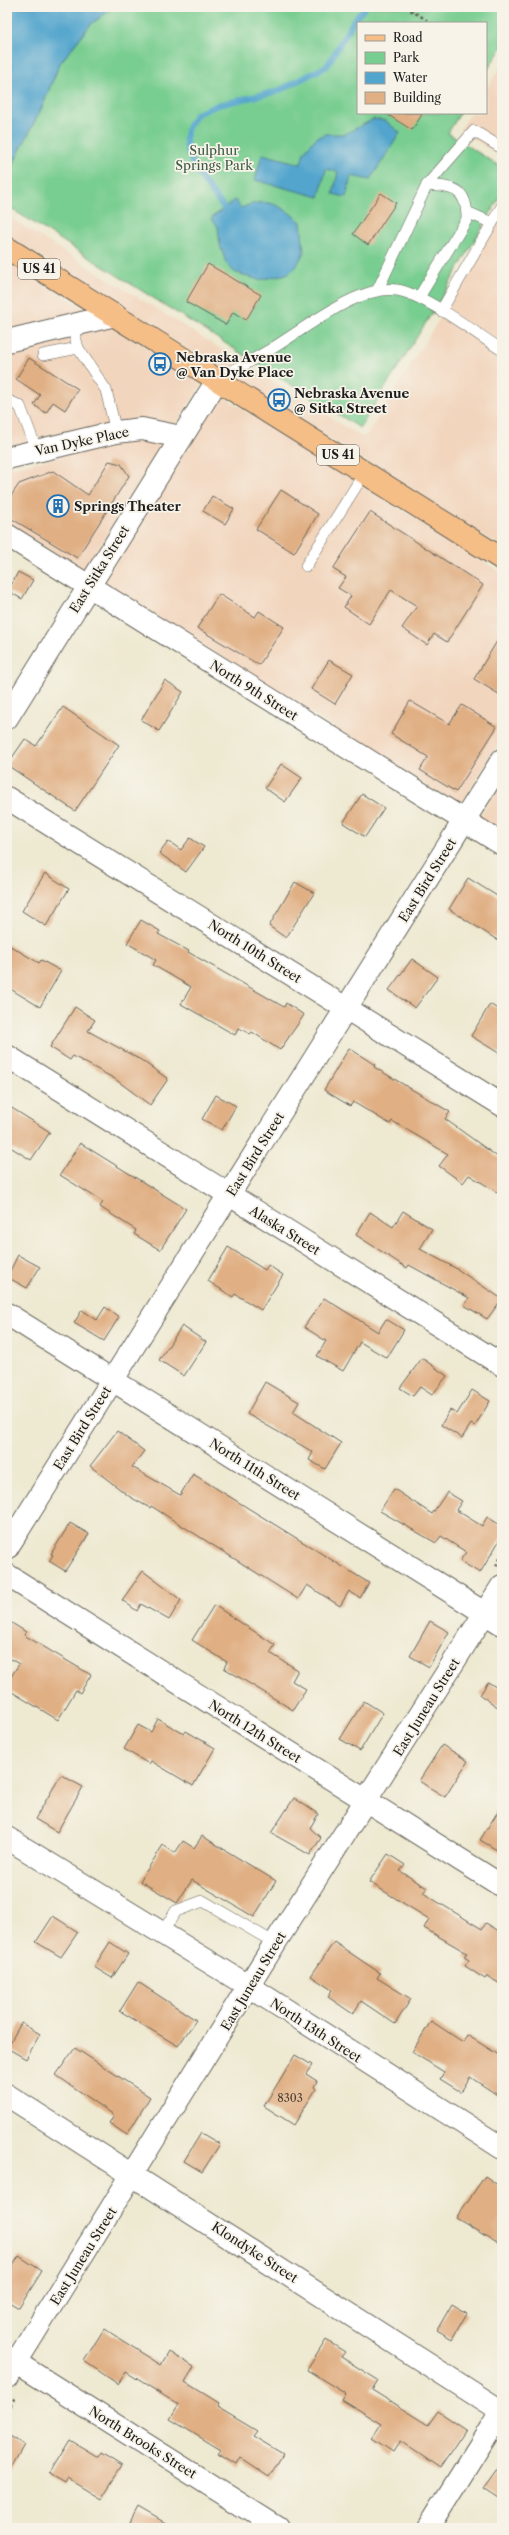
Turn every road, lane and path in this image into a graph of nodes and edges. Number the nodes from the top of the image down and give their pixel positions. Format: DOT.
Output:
graph roads {
  1 [pos="405,7"];
  2 [pos="427,20"];
  3 [pos="502,148"];
  4 [pos="427,185"];
  5 [pos="502,206"];
  6 [pos="467,212"];
  7 [pos="492,223"];
  8 [pos="7,248"];
  9 [pos="378,289"];
  10 [pos="419,297"];
  11 [pos="441,311"];
  12 [pos="115,315"];
  13 [pos="72,325"];
  14 [pos="7,340"];
  15 [pos="78,348"];
  16 [pos="502,350"];
  17 [pos="43,355"];
  18 [pos="218,379"];
  19 [pos="7,400"];
  20 [pos="116,432"];
  21 [pos="181,437"];
  22 [pos="37,451"];
  23 [pos="7,458"];
  24 [pos="365,472"];
  25 [pos="7,535"];
  26 [pos="502,559"];
  27 [pos="306,566"];
  28 [pos="88,586"];
  29 [pos="7,718"];
  30 [pos="502,760"];
  31 [pos="7,798"];
  32 [pos="464,821"];
  33 [pos="502,844"];
  34 [pos="347,1008"];
  35 [pos="7,1056"];
  36 [pos="502,1105"];
  37 [pos="229,1195"];
  38 [pos="7,1314"];
  39 [pos="502,1365"];
  40 [pos="112,1380"];
  41 [pos="7,1548"];
  42 [pos="7,1575"];
  43 [pos="502,1586"];
  44 [pos="493,1619"];
  45 [pos="366,1801"];
  46 [pos="7,1838"];
  47 [pos="502,1886"];
  48 [pos="162,1933"];
  49 [pos="276,1943"];
  50 [pos="250,1987"];
  51 [pos="7,2095"];
  52 [pos="502,2148"];
  53 [pos="134,2174"];
  54 [pos="10,2366"];
  55 [pos="502,2410"];
  56 [pos="278,2528"];
  57 [pos="428,2528"];
  1 -- 2 [label="path"];
  3 -- 4 [label="lane"];
  4 -- 6 [label="lane"];
  4 -- 9 [label="lane"];
  5 -- 7 [label="lane"];
  6 -- 7 [label="lane"];
  6 -- 10 [label="lane"];
  7 -- 11 [label="lane"];
  8 -- 12 [label="main road, US 41"];
  9 -- 10 [label="lane"];
  9 -- 18 [label="lane"];
  10 -- 11 [label="lane"];
  11 -- 16 [label="lane"];
  12 -- 13 [label="street"];
  12 -- 18 [label="main road, US 41"];
  13 -- 14 [label="street"];
  13 -- 15 [label="lane"];
  15 -- 17 [label="lane"];
  15 -- 20 [label="lane"];
  18 -- 21 [label="street, East Sitka Street"];
  18 -- 24 [label="main road, US 41"];
  19 -- 22 [label="lane"];
  20 -- 21 [label="street, Van Dyke Place"];
  20 -- 22 [label="street, Van Dyke Place"];
  21 -- 28 [label="street, East Sitka Street"];
  22 -- 23 [label="street, Van Dyke Place"];
  24 -- 26 [label="main road, US 41"];
  24 -- 27 [label="lane"];
  25 -- 28 [label="street, North 9th Street"];
  28 -- 29 [label="street, East Sitka Street"];
  28 -- 32 [label="street, North 9th Street"];
  30 -- 32 [label="street, East Bird Street"];
  31 -- 34 [label="street, North 10th Street"];
  32 -- 33 [label="street, North 9th Street"];
  32 -- 34 [label="street, East Bird Street"];
  34 -- 36 [label="street, North 10th Street"];
  34 -- 37 [label="street, East Bird Street"];
  35 -- 37 [label="street, Alaska Street"];
  37 -- 39 [label="street, Alaska Street"];
  37 -- 40 [label="street, East Bird Street"];
  38 -- 40 [label="street, North 11th Street"];
  40 -- 41 [label="street, East Bird Street"];
  40 -- 44 [label="street, North 11th Street"];
  42 -- 45 [label="street, North 12th Street"];
  43 -- 44 [label="street, East Juneau Street"];
  44 -- 45 [label="street, East Juneau Street"];
  45 -- 47 [label="street, North 12th Street"];
  45 -- 49 [label="street, East Juneau Street"];
  46 -- 48 [label="street, North 13th Street"];
  48 -- 49 [label="lane"];
  48 -- 50 [label="street, North 13th Street"];
  49 -- 50 [label="street, East Juneau Street"];
  50 -- 52 [label="street, North 13th Street"];
  50 -- 53 [label="street, East Juneau Street"];
  51 -- 53 [label="street, Klondyke Street"];
  53 -- 54 [label="street, East Juneau Street"];
  53 -- 55 [label="street, Klondyke Street"];
  54 -- 56 [label="street, North Brooks Street"];
  55 -- 57 [label="street"];
}
